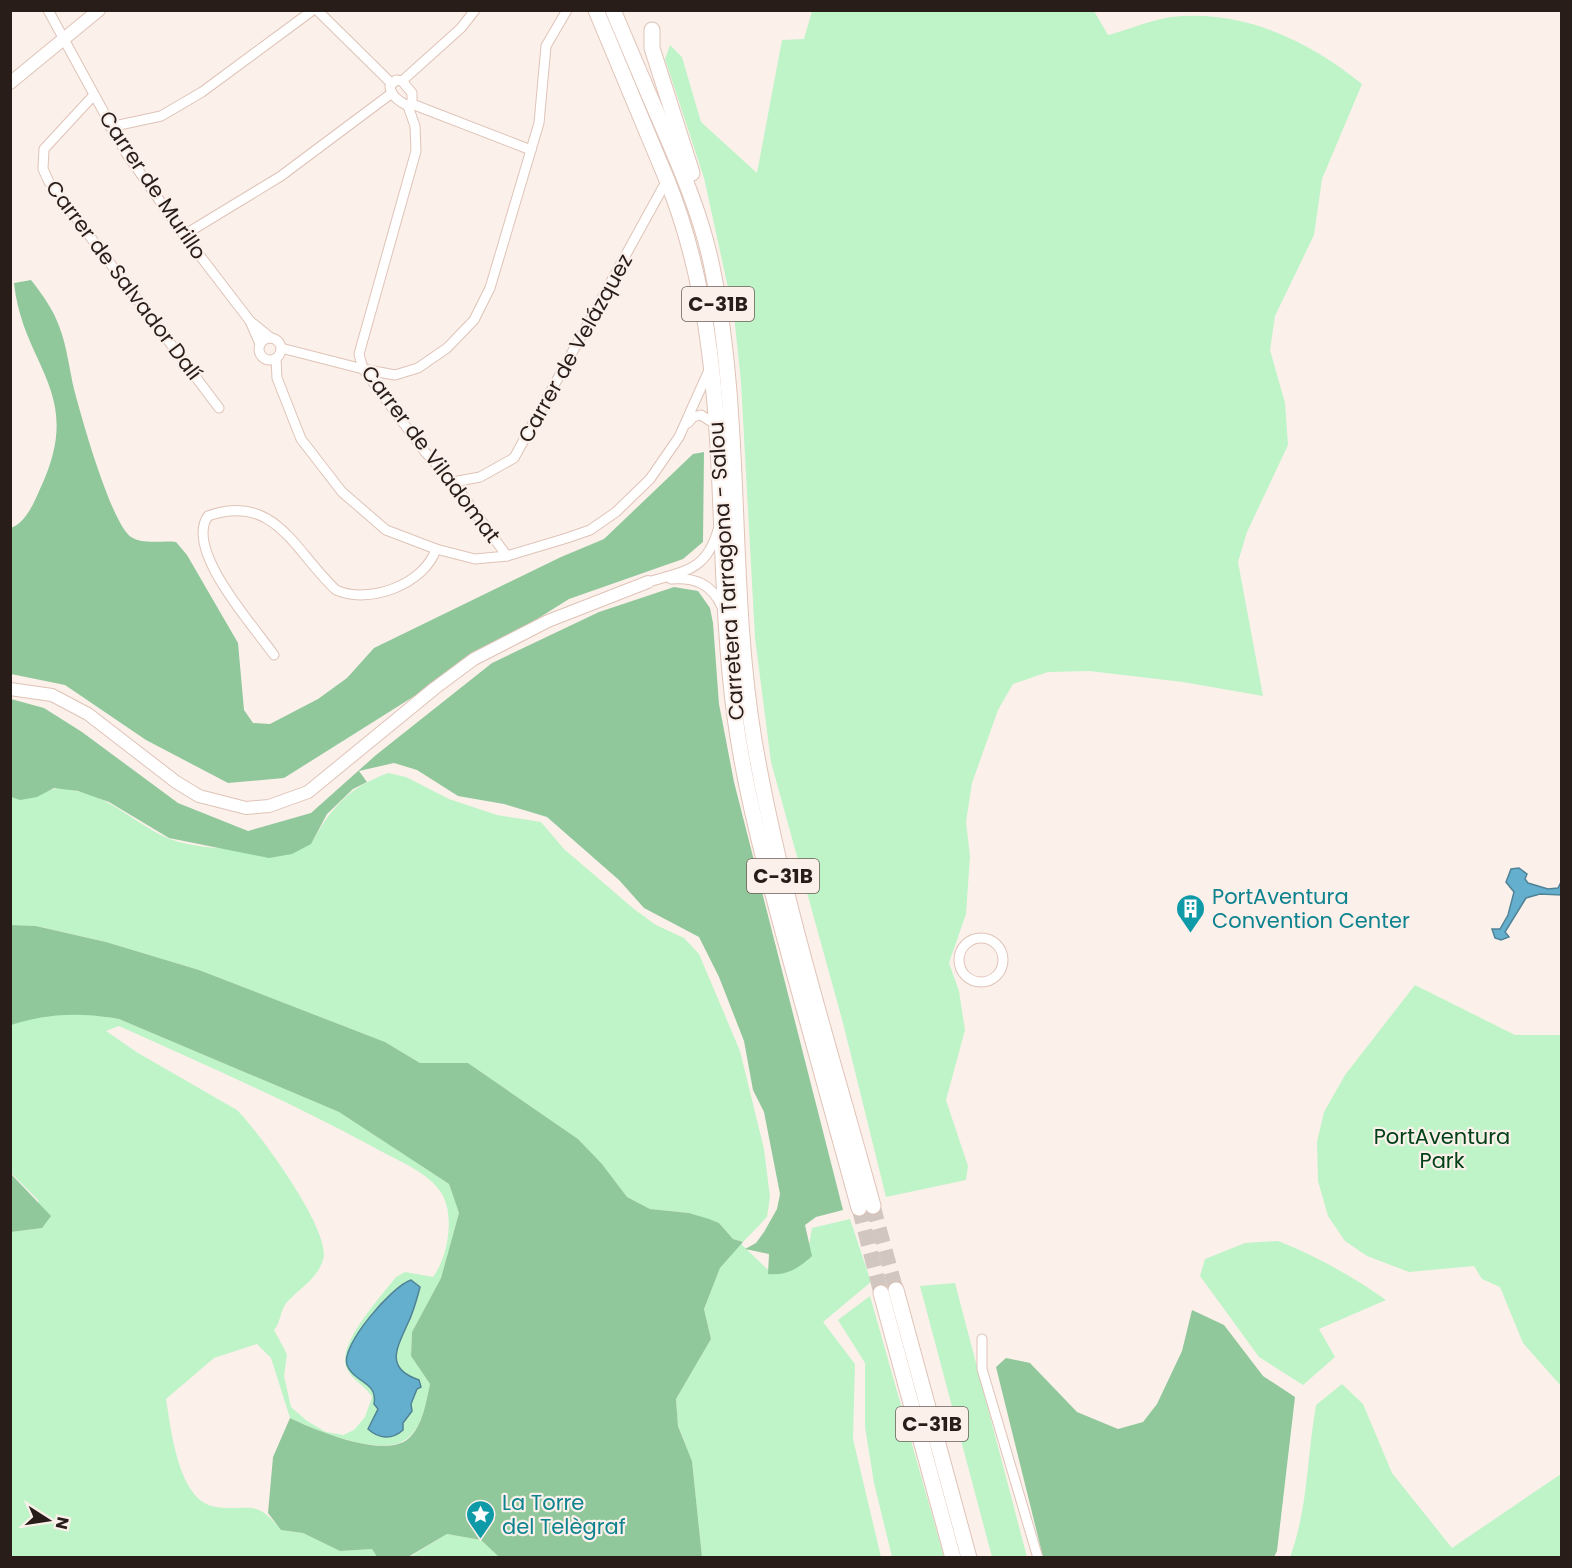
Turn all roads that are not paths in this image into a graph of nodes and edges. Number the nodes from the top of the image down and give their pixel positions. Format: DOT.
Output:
graph roads {
  1 [pos="48,10"];
  2 [pos="99,10"];
  3 [pos="315,10"];
  4 [pos="476,10"];
  5 [pos="567,10"];
  6 [pos="600,13"];
  7 [pos="652,30"];
  8 [pos="65,38"];
  9 [pos="402,81"];
  10 [pos="10,83"];
  11 [pos="391,83"];
  12 [pos="392,93"];
  13 [pos="93,96"];
  14 [pos="410,105"];
  15 [pos="110,127"];
  16 [pos="531,150"];
  17 [pos="667,180"];
  18 [pos="184,235"];
  19 [pos="712,266"];
  20 [pos="250,321"];
  21 [pos="271,338"];
  22 [pos="261,344"];
  23 [pos="280,348"];
  24 [pos="276,358"];
  25 [pos="265,359"];
  26 [pos="712,366"];
  27 [pos="363,369"];
  28 [pos="277,378"];
  29 [pos="219,408"];
  30 [pos="686,424"];
  31 [pos="715,424"];
  32 [pos="453,482"];
  33 [pos="720,525"];
  34 [pos="436,549"];
  35 [pos="507,556"];
  36 [pos="648,582"];
  37 [pos="725,613"];
  38 [pos="274,655"];
  39 [pos="10,689"];
  40 [pos="995,943"];
  41 [pos="982,1339"];
  42 [pos="953,1557"];
  43 [pos="969,1557"];
  44 [pos="1038,1557"];
  1 -- 8 [label="street, Carrer de Murillo"];
  2 -- 8 [label="street"];
  3 -- 11 [label="street"];
  3 -- 15 [label="street"];
  4 -- 9 [label="street"];
  5 -- 16 [label="street"];
  6 -- 17 [label="main road, Carretera Tarragona - Salou / C-31B"];
  6 -- 19 [label="main road, Carretera Tarragona - Salou / C-31B"];
  7 -- 19 [label="main road"];
  8 -- 10 [label="street"];
  8 -- 13 [label="street, Carrer de Murillo"];
  9 -- 11 [label="street"];
  9 -- 14 [label="street, Carrer de Viladomat"];
  11 -- 12 [label="street"];
  12 -- 14 [label="street"];
  12 -- 18 [label="street"];
  13 -- 15 [label="street, Carrer de Murillo"];
  13 -- 29 [label="street, Carrer de Salvador Dalí"];
  14 -- 16 [label="street"];
  14 -- 27 [label="street, Carrer de Viladomat"];
  15 -- 18 [label="street, Carrer de Murillo"];
  16 -- 27 [label="street"];
  17 -- 26 [label="main road, Carretera Tarragona - Salou / C-31B"];
  17 -- 32 [label="street, Carrer de Velázquez"];
  18 -- 20 [label="street, Carrer de Murillo"];
  19 -- 37 [label="main road, Carretera Tarragona - Salou / C-31B"];
  20 -- 21 [label="street, Carrer de Murillo"];
  20 -- 22 [label="street, Carrer de Murillo"];
  21 -- 22 [label="street"];
  21 -- 23 [label="street"];
  22 -- 25 [label="street"];
  23 -- 24 [label="street"];
  23 -- 27 [label="street"];
  24 -- 25 [label="street"];
  24 -- 28 [label="street"];
  25 -- 28 [label="street"];
  26 -- 30 [label="street"];
  26 -- 31 [label="main road, Carretera Tarragona - Salou / C-31B"];
  27 -- 32 [label="street, Carrer de Viladomat"];
  28 -- 34 [label="street"];
  30 -- 31 [label="street"];
  30 -- 35 [label="street"];
  31 -- 33 [label="main road, Carretera Tarragona - Salou / C-31B"];
  32 -- 35 [label="street, Carrer de Viladomat"];
  33 -- 36 [label="street"];
  33 -- 37 [label="main road, Carretera Tarragona - Salou / C-31B"];
  34 -- 35 [label="street"];
  34 -- 38 [label="street"];
  36 -- 37 [label="street"];
  36 -- 39 [label="street"];
  40 -- 40 [label="street"];
  41 -- 44 [label="street"];
  42 -- 43 [label="main road, C-31B"];
}
